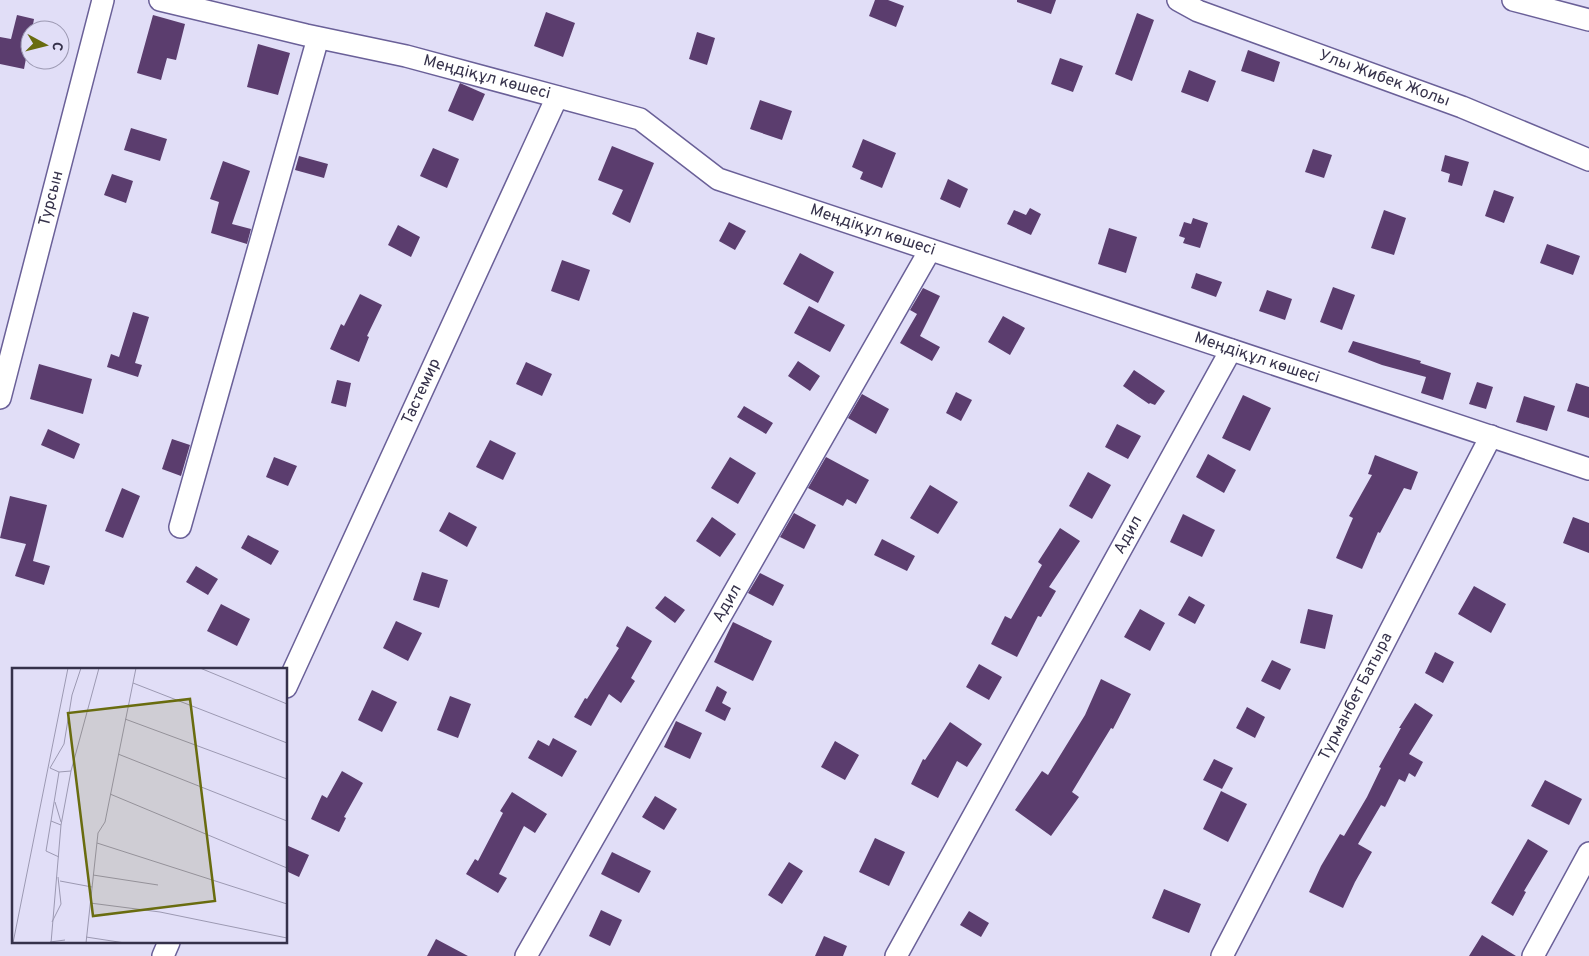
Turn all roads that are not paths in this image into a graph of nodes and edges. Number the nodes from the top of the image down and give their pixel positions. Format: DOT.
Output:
graph roads {
  1 [pos="103,0"];
  2 [pos="160,0"];
  3 [pos="1178,0"];
  4 [pos="1513,0"];
  5 [pos="230,8"];
  6 [pos="1589,20"];
  7 [pos="318,38"];
  8 [pos="557,97"];
  9 [pos="1589,160"];
  10 [pos="930,250"];
  11 [pos="1231,350"];
  12 [pos="0,398"];
  13 [pos="1491,436"];
  14 [pos="1589,469"];
  15 [pos="180,527"];
  16 [pos="288,683"];
  17 [pos="1589,853"];
  18 [pos="168,944"];
  19 [pos="163,956"];
  20 [pos="526,956"];
  21 [pos="896,956"];
  22 [pos="1222,956"];
  23 [pos="1533,956"];
  1 -- 12 [label="street, Турсын"];
  2 -- 5 [label="street, Меңдіқұл көшесі"];
  3 -- 9 [label="street, Улы Жибек Жолы"];
  4 -- 6 [label="street"];
  5 -- 7 [label="street, Меңдіқұл көшесі"];
  7 -- 8 [label="street, Меңдіқұл көшесі"];
  7 -- 15 [label="street"];
  8 -- 10 [label="street, Меңдіқұл көшесі"];
  8 -- 16 [label="street, Тастемир"];
  10 -- 11 [label="street, Меңдіқұл көшесі"];
  10 -- 20 [label="street, Адил"];
  11 -- 13 [label="street, Меңдіқұл көшесі"];
  11 -- 21 [label="street, Адил"];
  13 -- 14 [label="street, Меңдіқұл көшесі"];
  13 -- 22 [label="street, Турманбет Батыра"];
  17 -- 23 [label="street"];
  18 -- 19 [label="street"];
}
